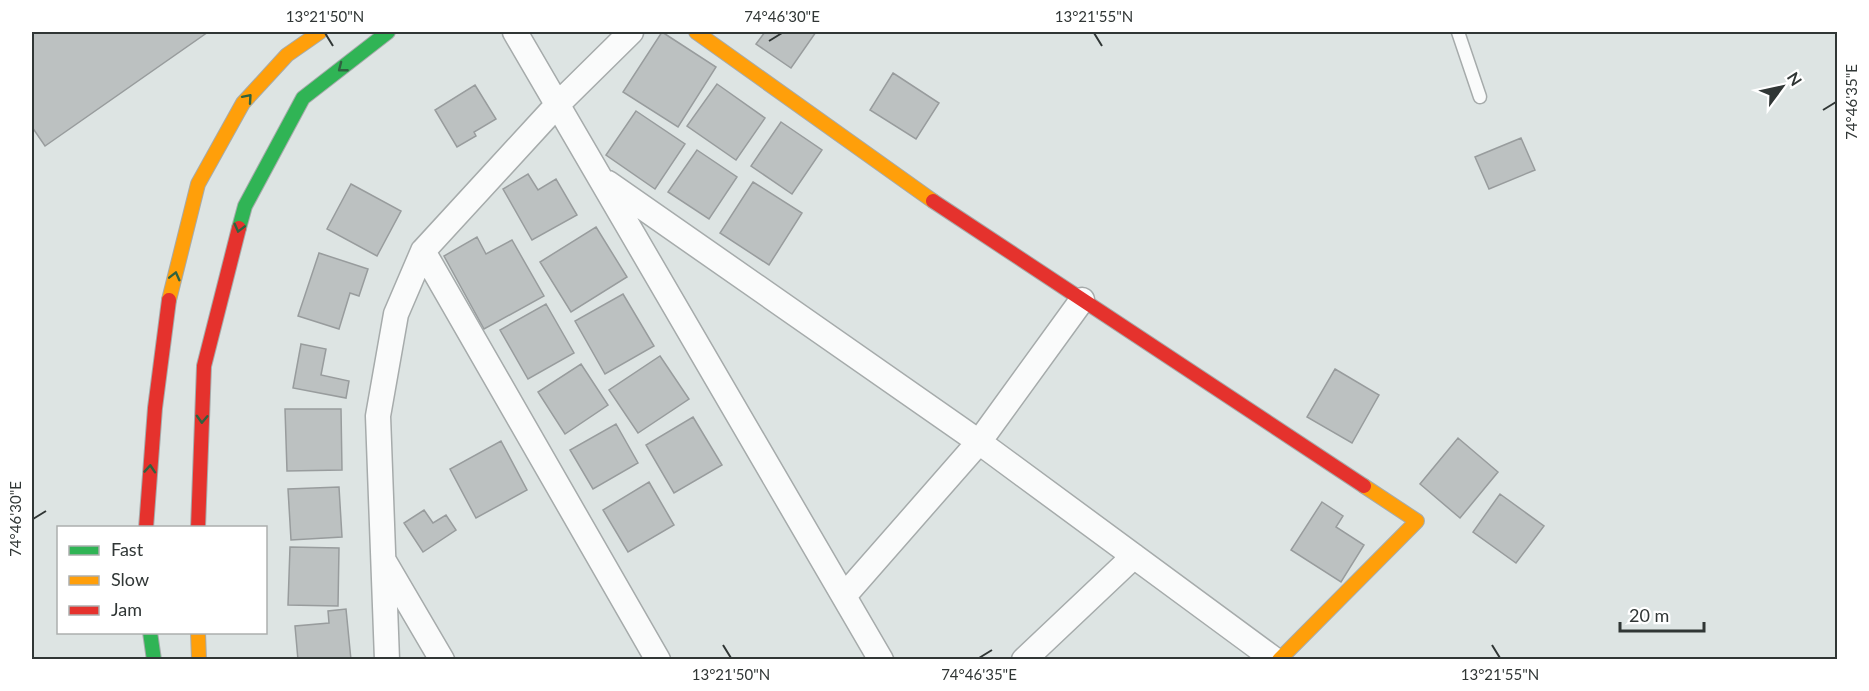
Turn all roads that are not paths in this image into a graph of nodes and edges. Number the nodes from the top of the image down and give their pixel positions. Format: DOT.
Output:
graph roads {
  1 [pos="320,32"];
  2 [pos="388,32"];
  3 [pos="514,32"];
  4 [pos="631,32"];
  5 [pos="696,32"];
  6 [pos="1458,32"];
  7 [pos="1480,97"];
  8 [pos="558,104"];
  9 [pos="602,178"];
  10 [pos="423,251"];
  11 [pos="1082,300"];
  12 [pos="979,442"];
  13 [pos="146,526"];
  14 [pos="198,526"];
  15 [pos="1134,556"];
  16 [pos="382,559"];
  17 [pos="844,596"];
  18 [pos="150,634"];
  19 [pos="198,634"];
  20 [pos="154,660"];
  21 [pos="199,660"];
  22 [pos="387,660"];
  23 [pos="442,660"];
  24 [pos="658,660"];
  25 [pos="881,660"];
  26 [pos="1024,660"];
  27 [pos="1277,660"];
  13 -- 1 [label="main road, one-way"];
  2 -- 14 [label="main road, one-way"];
  3 -- 8 [label="street"];
  4 -- 8 [label="street"];
  5 -- 11 [label="main road"];
  6 -- 7 [label="lane"];
  8 -- 9 [label="street"];
  8 -- 10 [label="street"];
  9 -- 12 [label="street"];
  9 -- 17 [label="street"];
  10 -- 16 [label="street"];
  10 -- 24 [label="street"];
  11 -- 12 [label="street"];
  11 -- 27 [label="main road"];
  12 -- 15 [label="street"];
  12 -- 17 [label="street"];
  15 -- 26 [label="street"];
  15 -- 27 [label="street"];
  16 -- 22 [label="street"];
  16 -- 23 [label="street"];
  17 -- 25 [label="street"];
  18 -- 20 [label="main road"];
  19 -- 21 [label="main road"];
}
